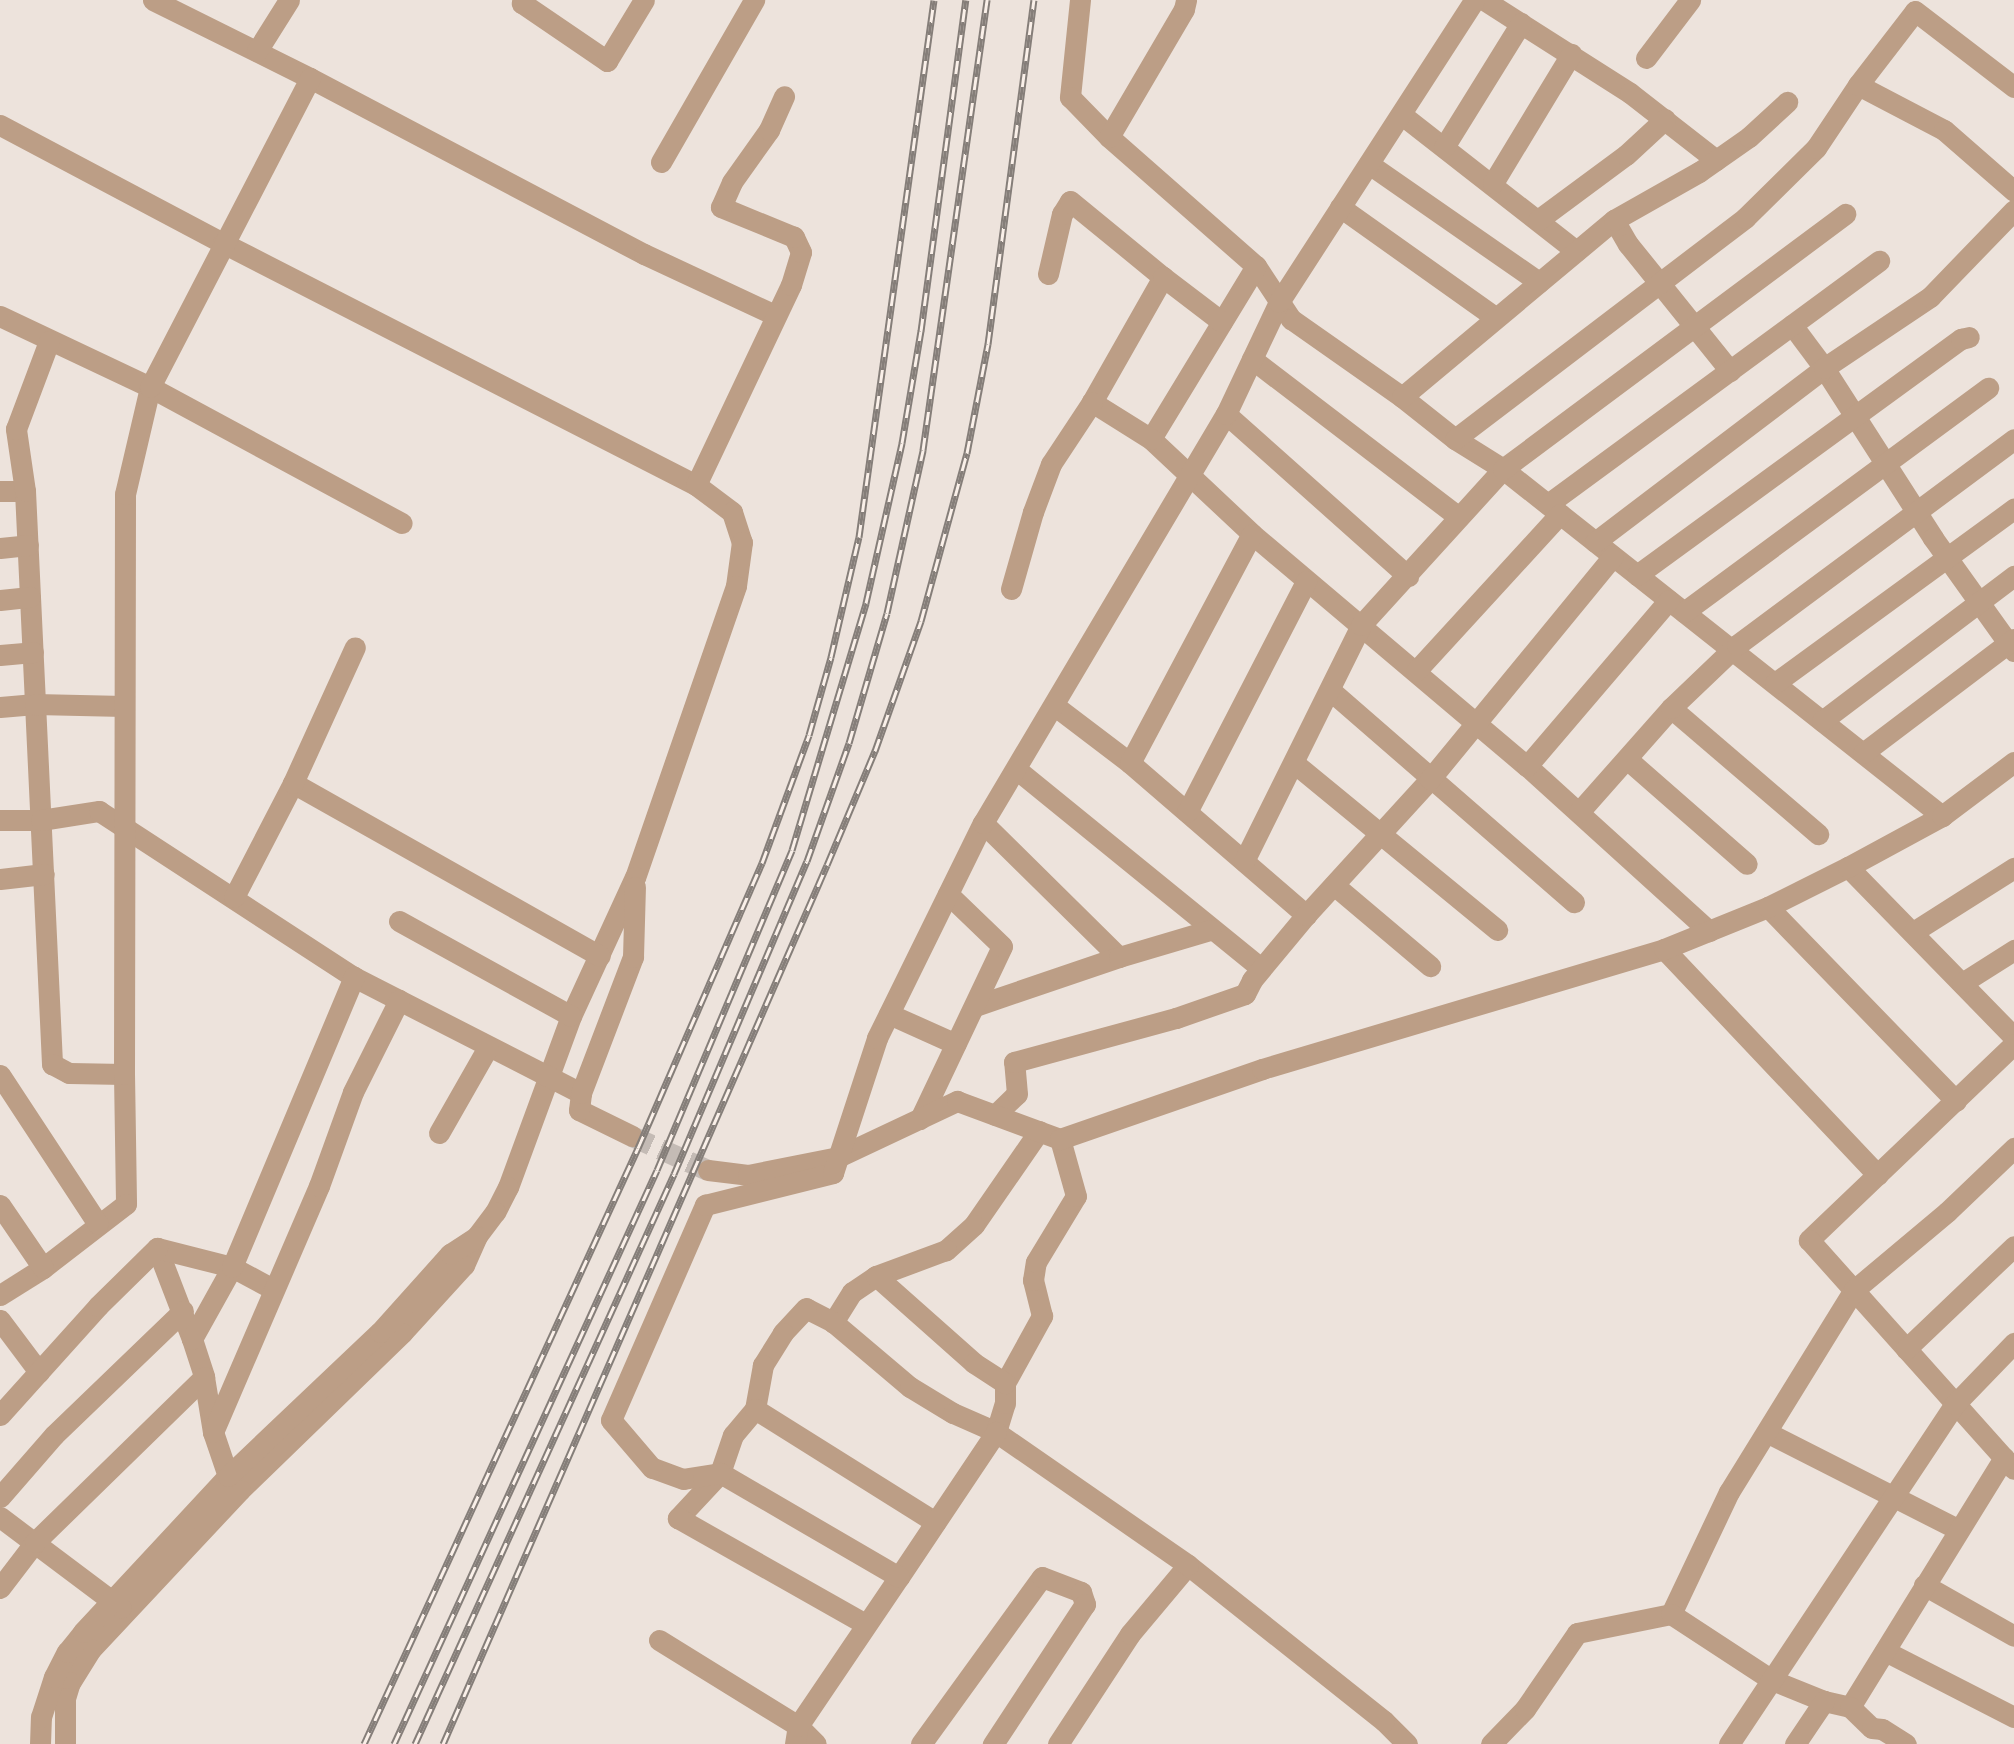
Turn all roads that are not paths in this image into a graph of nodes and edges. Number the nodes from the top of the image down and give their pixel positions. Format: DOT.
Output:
graph roads {
  1 [pos="153,0"];
  2 [pos="289,0"];
  3 [pos="524,0"];
  4 [pos="644,0"];
  5 [pos="754,0"];
  6 [pos="1080,0"];
  7 [pos="1186,0"];
  8 [pos="1474,0"];
  9 [pos="1484,0"];
  10 [pos="1690,0"];
  11 [pos="1521,23"];
  12 [pos="257,51"];
  13 [pos="1571,54"];
  14 [pos="1646,58"];
  15 [pos="310,78"];
  16 [pos="1858,85"];
  17 [pos="2014,86"];
  18 [pos="784,96"];
  19 [pos="1787,102"];
  20 [pos="1402,114"];
  21 [pos="1665,119"];
  22 [pos="0,125"];
  23 [pos="1109,137"];
  24 [pos="1444,147"];
  25 [pos="1716,160"];
  26 [pos="661,162"];
  27 [pos="1369,164"];
  28 [pos="1493,183"];
  29 [pos="2014,191"];
  30 [pos="1340,207"];
  31 [pos="2014,210"];
  32 [pos="1845,214"];
  33 [pos="1538,220"];
  34 [pos="1614,220"];
  35 [pos="223,243"];
  36 [pos="1576,251"];
  37 [pos="1879,261"];
  38 [pos="1256,266"];
  39 [pos="1048,274"];
  40 [pos="1164,277"];
  41 [pos="1539,282"];
  42 [pos="1661,283"];
  43 [pos="1279,302"];
  44 [pos="775,315"];
  45 [pos="0,316"];
  46 [pos="1496,318"];
  47 [pos="1222,321"];
  48 [pos="1792,326"];
  49 [pos="1696,327"];
  50 [pos="1969,337"];
  51 [pos="49,341"];
  52 [pos="1252,359"];
  53 [pos="1824,368"];
  54 [pos="1730,371"];
  55 [pos="150,387"];
  56 [pos="1988,388"];
  57 [pos="1402,397"];
  58 [pos="1092,401"];
  59 [pos="1226,414"];
  60 [pos="1855,416"];
  61 [pos="5,427"];
  62 [pos="1152,439"];
  63 [pos="1455,439"];
  64 [pos="2014,439"];
  65 [pos="1886,465"];
  66 [pos="1503,469"];
  67 [pos="1191,473"];
  68 [pos="696,485"];
  69 [pos="0,491"];
  70 [pos="26,491"];
  71 [pos="1554,509"];
  72 [pos="2014,509"];
  73 [pos="1915,511"];
  74 [pos="1459,517"];
  75 [pos="402,523"];
  76 [pos="1252,534"];
  77 [pos="1595,542"];
  78 [pos="28,545"];
  79 [pos="0,548"];
  80 [pos="1613,556"];
  81 [pos="1946,556"];
  82 [pos="1637,575"];
  83 [pos="1408,576"];
  84 [pos="2014,576"];
  85 [pos="1306,581"];
  86 [pos="1011,589"];
  87 [pos="30,597"];
  88 [pos="0,600"];
  89 [pos="1978,602"];
  90 [pos="1677,606"];
  91 [pos="1361,625"];
  92 [pos="2012,644"];
  93 [pos="355,647"];
  94 [pos="1731,650"];
  95 [pos="33,652"];
  96 [pos="0,655"];
  97 [pos="1416,671"];
  98 [pos="1775,683"];
  99 [pos="1331,691"];
  100 [pos="35,704"];
  101 [pos="124,706"];
  102 [pos="1055,706"];
  103 [pos="0,707"];
  104 [pos="1671,708"];
  105 [pos="1822,721"];
  106 [pos="1475,723"];
  107 [pos="1863,753"];
  108 [pos="1627,759"];
  109 [pos="2014,762"];
  110 [pos="1130,763"];
  111 [pos="1294,763"];
  112 [pos="1527,766"];
  113 [pos="1016,769"];
  114 [pos="1430,779"];
  115 [pos="293,783"];
  116 [pos="1187,812"];
  117 [pos="1579,812"];
  118 [pos="1942,816"];
  119 [pos="0,820"];
  120 [pos="41,820"];
  121 [pos="982,823"];
  122 [pos="123,825"];
  123 [pos="1379,834"];
  124 [pos="1818,834"];
  125 [pos="1244,861"];
  126 [pos="1747,863"];
  127 [pos="1848,867"];
  128 [pos="2014,868"];
  129 [pos="44,874"];
  130 [pos="635,877"];
  131 [pos="0,879"];
  132 [pos="1334,885"];
  133 [pos="948,894"];
  134 [pos="233,897"];
  135 [pos="1574,902"];
  136 [pos="1768,907"];
  137 [pos="1306,915"];
  138 [pos="399,921"];
  139 [pos="1210,930"];
  140 [pos="1497,930"];
  141 [pos="1709,931"];
  142 [pos="1913,932"];
  143 [pos="1664,949"];
  144 [pos="2014,950"];
  145 [pos="600,956"];
  146 [pos="1119,957"];
  147 [pos="1430,967"];
  148 [pos="1261,968"];
  149 [pos="354,977"];
  150 [pos="1962,984"];
  151 [pos="399,1000"];
  152 [pos="975,1006"];
  153 [pos="889,1014"];
  154 [pos="571,1016"];
  155 [pos="2012,1033"];
  156 [pos="956,1044"];
  157 [pos="488,1047"];
  158 [pos="124,1074"];
  159 [pos="0,1075"];
  160 [pos="547,1077"];
  161 [pos="581,1093"];
  162 [pos="1956,1101"];
  163 [pos="995,1115"];
  164 [pos="920,1119"];
  165 [pos="1039,1131"];
  166 [pos="439,1133"];
  167 [pos="632,1136"];
  168 [pos="1060,1139"];
  169 [pos="2014,1148"];
  170 [pos="838,1157"];
  171 [pos="708,1170"];
  172 [pos="1878,1175"];
  173 [pos="0,1205"];
  174 [pos="98,1224"];
  175 [pos="2014,1246"];
  176 [pos="157,1248"];
  177 [pos="232,1266"];
  178 [pos="43,1268"];
  179 [pos="876,1276"];
  180 [pos="273,1289"];
  181 [pos="1854,1290"];
  182 [pos="0,1295"];
  183 [pos="183,1311"];
  184 [pos="0,1320"];
  185 [pos="833,1322"];
  186 [pos="192,1339"];
  187 [pos="2013,1346"];
  188 [pos="1906,1349"];
  189 [pos="39,1372"];
  190 [pos="204,1377"];
  191 [pos="1005,1383"];
  192 [pos="1955,1404"];
  193 [pos="755,1409"];
  194 [pos="0,1415"];
  195 [pos="214,1432"];
  196 [pos="996,1432"];
  197 [pos="287,1433"];
  198 [pos="1768,1433"];
  199 [pos="2009,1463"];
  200 [pos="720,1473"];
  201 [pos="228,1476"];
  202 [pos="1894,1496"];
  203 [pos="0,1497"];
  204 [pos="0,1517"];
  205 [pos="935,1522"];
  206 [pos="1957,1529"];
  207 [pos="35,1542"];
  208 [pos="1188,1565"];
  209 [pos="898,1577"];
  210 [pos="1924,1585"];
  211 [pos="0,1588"];
  212 [pos="118,1606"];
  213 [pos="1671,1614"];
  214 [pos="865,1624"];
  215 [pos="2014,1636"];
  216 [pos="659,1640"];
  217 [pos="1885,1651"];
  218 [pos="1772,1680"];
  219 [pos="1824,1701"];
  220 [pos="1850,1707"];
  221 [pos="2014,1717"];
  222 [pos="796,1735"];
  223 [pos="1866,1736"];
  224 [pos="40,1744"];
  225 [pos="65,1744"];
  226 [pos="816,1744"];
  227 [pos="921,1744"];
  228 [pos="993,1744"];
  229 [pos="1058,1744"];
  230 [pos="1407,1744"];
  231 [pos="1491,1744"];
  232 [pos="1729,1744"];
  233 [pos="1795,1744"];
  234 [pos="1906,1744"];
  1 -- 12 [label="street"];
  2 -- 12 [label="street"];
  3 -- 4 [label="street"];
  5 -- 26 [label="street"];
  6 -- 23 [label="street"];
  7 -- 23 [label="street"];
  8 -- 20 [label="street"];
  9 -- 11 [label="street"];
  10 -- 14 [label="street"];
  11 -- 13 [label="street"];
  11 -- 24 [label="street"];
  12 -- 15 [label="street"];
  13 -- 21 [label="street"];
  13 -- 28 [label="street"];
  15 -- 35 [label="street"];
  15 -- 44 [label="street"];
  16 -- 17 [label="street"];
  16 -- 29 [label="street"];
  16 -- 42 [label="street"];
  18 -- 44 [label="street"];
  19 -- 25 [label="street"];
  20 -- 24 [label="street"];
  20 -- 27 [label="street"];
  21 -- 25 [label="street"];
  21 -- 33 [label="street"];
  22 -- 35 [label="street"];
  23 -- 38 [label="street"];
  24 -- 28 [label="street"];
  25 -- 34 [label="street"];
  27 -- 30 [label="street"];
  27 -- 41 [label="street"];
  28 -- 33 [label="street"];
  30 -- 43 [label="street"];
  30 -- 46 [label="street"];
  31 -- 53 [label="street"];
  32 -- 49 [label="street"];
  33 -- 36 [label="street"];
  34 -- 36 [label="street"];
  34 -- 42 [label="street"];
  35 -- 55 [label="street"];
  35 -- 68 [label="street"];
  36 -- 41 [label="street"];
  37 -- 48 [label="street"];
  38 -- 43 [label="street"];
  38 -- 47 [label="street"];
  39 -- 40 [label="street"];
  40 -- 47 [label="street"];
  40 -- 58 [label="street"];
  41 -- 46 [label="street"];
  42 -- 49 [label="street"];
  42 -- 63 [label="street"];
  43 -- 52 [label="street"];
  43 -- 57 [label="street"];
  44 -- 68 [label="street"];
  45 -- 51 [label="street"];
  46 -- 57 [label="street"];
  47 -- 62 [label="street"];
  48 -- 53 [label="street"];
  48 -- 54 [label="street"];
  49 -- 54 [label="street"];
  49 -- 66 [label="street"];
  50 -- 60 [label="street"];
  51 -- 55 [label="street"];
  51 -- 61 [label="street"];
  52 -- 59 [label="street"];
  52 -- 74 [label="street"];
  53 -- 60 [label="street"];
  53 -- 77 [label="street"];
  54 -- 71 [label="street"];
  55 -- 75 [label="street"];
  55 -- 101 [label="street"];
  56 -- 65 [label="street"];
  57 -- 63 [label="street"];
  58 -- 62 [label="street"];
  58 -- 86 [label="street"];
  59 -- 67 [label="street"];
  59 -- 83 [label="street"];
  60 -- 65 [label="street"];
  60 -- 82 [label="street"];
  61 -- 70 [label="street"];
  62 -- 67 [label="street"];
  63 -- 66 [label="street"];
  64 -- 73 [label="street"];
  65 -- 73 [label="street"];
  65 -- 90 [label="street"];
  66 -- 71 [label="street"];
  66 -- 74 [label="street"];
  67 -- 76 [label="street"];
  67 -- 102 [label="street"];
  68 -- 130 [label="street"];
  69 -- 70 [label="street"];
  70 -- 78 [label="street"];
  71 -- 77 [label="street"];
  71 -- 97 [label="street"];
  72 -- 81 [label="street"];
  73 -- 81 [label="street"];
  73 -- 94 [label="street"];
  74 -- 83 [label="street"];
  76 -- 85 [label="street"];
  76 -- 110 [label="street"];
  77 -- 80 [label="street"];
  78 -- 79 [label="street"];
  78 -- 87 [label="street"];
  80 -- 82 [label="street"];
  80 -- 106 [label="street"];
  81 -- 89 [label="street"];
  81 -- 98 [label="street"];
  82 -- 90 [label="street"];
  83 -- 91 [label="street"];
  84 -- 89 [label="street"];
  85 -- 91 [label="street"];
  85 -- 116 [label="street"];
  87 -- 88 [label="street"];
  87 -- 95 [label="street"];
  89 -- 92 [label="street"];
  89 -- 105 [label="street"];
  90 -- 94 [label="street"];
  90 -- 112 [label="street"];
  91 -- 97 [label="street"];
  91 -- 99 [label="street"];
  92 -- 107 [label="street"];
  93 -- 115 [label="street"];
  94 -- 98 [label="street"];
  94 -- 104 [label="street"];
  95 -- 96 [label="street"];
  95 -- 100 [label="street"];
  97 -- 106 [label="street"];
  98 -- 105 [label="street"];
  99 -- 111 [label="street"];
  99 -- 114 [label="street"];
  100 -- 101 [label="street"];
  100 -- 103 [label="street"];
  100 -- 120 [label="street"];
  101 -- 122 [label="street"];
  102 -- 110 [label="street"];
  102 -- 113 [label="street"];
  104 -- 108 [label="street"];
  104 -- 124 [label="street"];
  105 -- 107 [label="street"];
  106 -- 112 [label="street"];
  106 -- 114 [label="street"];
  107 -- 118 [label="street"];
  108 -- 117 [label="street"];
  108 -- 126 [label="street"];
  109 -- 118 [label="street"];
  110 -- 116 [label="street"];
  111 -- 123 [label="street"];
  111 -- 125 [label="street"];
  112 -- 117 [label="street"];
  113 -- 121 [label="street"];
  113 -- 139 [label="street"];
  114 -- 123 [label="street"];
  114 -- 135 [label="street"];
  115 -- 134 [label="street"];
  115 -- 145 [label="street"];
  116 -- 125 [label="street"];
  117 -- 141 [label="street"];
  118 -- 127 [label="street"];
  119 -- 120 [label="street"];
  120 -- 122 [label="street"];
  120 -- 129 [label="street"];
  121 -- 133 [label="street"];
  121 -- 146 [label="street"];
  122 -- 134 [label="street"];
  122 -- 158 [label="street"];
  123 -- 132 [label="street"];
  123 -- 140 [label="street"];
  125 -- 137 [label="street"];
  127 -- 136 [label="street"];
  127 -- 142 [label="street"];
  128 -- 142 [label="street"];
  129 -- 131 [label="street"];
  129 -- 158 [label="street"];
  130 -- 145 [label="street"];
  130 -- 161 [label="street"];
  132 -- 137 [label="street"];
  132 -- 147 [label="street"];
  133 -- 152 [label="street"];
  133 -- 153 [label="street"];
  134 -- 149 [label="street"];
  136 -- 141 [label="street"];
  136 -- 162 [label="street"];
  137 -- 148 [label="street"];
  138 -- 154 [label="street"];
  139 -- 146 [label="street"];
  139 -- 148 [label="street"];
  141 -- 143 [label="street"];
  142 -- 150 [label="street"];
  143 -- 168 [label="street"];
  143 -- 172 [label="street"];
  144 -- 150 [label="street"];
  145 -- 154 [label="street"];
  146 -- 152 [label="street"];
  148 -- 163 [label="street"];
  149 -- 151 [label="street"];
  149 -- 177 [label="street"];
  150 -- 155 [label="street"];
  151 -- 157 [label="street"];
  151 -- 180 [label="street"];
  152 -- 156 [label="street"];
  153 -- 156 [label="street"];
  153 -- 170 [label="street"];
  154 -- 160 [label="street"];
  155 -- 162 [label="street"];
  156 -- 164 [label="street"];
  157 -- 160 [label="street"];
  157 -- 166 [label="street"];
  158 -- 174 [label="street"];
  159 -- 174 [label="street"];
  160 -- 161 [label="street"];
  160 -- 197 [label="street"];
  161 -- 167 [label="street"];
  162 -- 172 [label="street"];
  163 -- 164 [label="street"];
  163 -- 165 [label="street"];
  164 -- 170 [label="street"];
  165 -- 168 [label="street"];
  165 -- 179 [label="street"];
  168 -- 191 [label="street"];
  169 -- 181 [label="street"];
  170 -- 171 [label="street"];
  170 -- 200 [label="street"];
  172 -- 181 [label="street"];
  173 -- 178 [label="street"];
  174 -- 178 [label="street"];
  175 -- 188 [label="street"];
  176 -- 177 [label="street"];
  176 -- 183 [label="street"];
  176 -- 189 [label="street"];
  177 -- 180 [label="street"];
  177 -- 186 [label="street"];
  178 -- 182 [label="street"];
  179 -- 185 [label="street"];
  179 -- 191 [label="street"];
  180 -- 195 [label="street"];
  181 -- 188 [label="street"];
  181 -- 198 [label="street"];
  183 -- 186 [label="street"];
  183 -- 203 [label="street"];
  184 -- 189 [label="street"];
  185 -- 193 [label="street"];
  185 -- 196 [label="street"];
  186 -- 190 [label="street"];
  187 -- 192 [label="street"];
  188 -- 192 [label="street"];
  189 -- 194 [label="street"];
  190 -- 195 [label="street"];
  190 -- 207 [label="street"];
  191 -- 196 [label="street"];
  192 -- 199 [label="street"];
  192 -- 202 [label="street"];
  193 -- 200 [label="street"];
  193 -- 205 [label="street"];
  195 -- 201 [label="street"];
  196 -- 205 [label="street"];
  196 -- 208 [label="street"];
  197 -- 201 [label="street"];
  197 -- 212 [label="street"];
  198 -- 202 [label="street"];
  198 -- 213 [label="street"];
  199 -- 206 [label="street"];
  200 -- 209 [label="street"];
  200 -- 214 [label="street"];
  201 -- 212 [label="street"];
  202 -- 206 [label="street"];
  202 -- 218 [label="street"];
  204 -- 207 [label="street"];
  205 -- 209 [label="street"];
  206 -- 210 [label="street"];
  207 -- 211 [label="street"];
  207 -- 212 [label="street"];
  208 -- 229 [label="street"];
  208 -- 230 [label="street"];
  209 -- 214 [label="street"];
  210 -- 215 [label="street"];
  210 -- 217 [label="street"];
  212 -- 224 [label="street"];
  212 -- 225 [label="street"];
  213 -- 218 [label="street"];
  213 -- 231 [label="street"];
  214 -- 222 [label="street"];
  216 -- 222 [label="street"];
  217 -- 220 [label="street"];
  217 -- 221 [label="street"];
  218 -- 219 [label="street"];
  218 -- 232 [label="street"];
  219 -- 220 [label="street"];
  219 -- 233 [label="street"];
  220 -- 223 [label="street"];
  222 -- 226 [label="street"];
  223 -- 234 [label="street"];
  227 -- 228 [label="street"];
}
